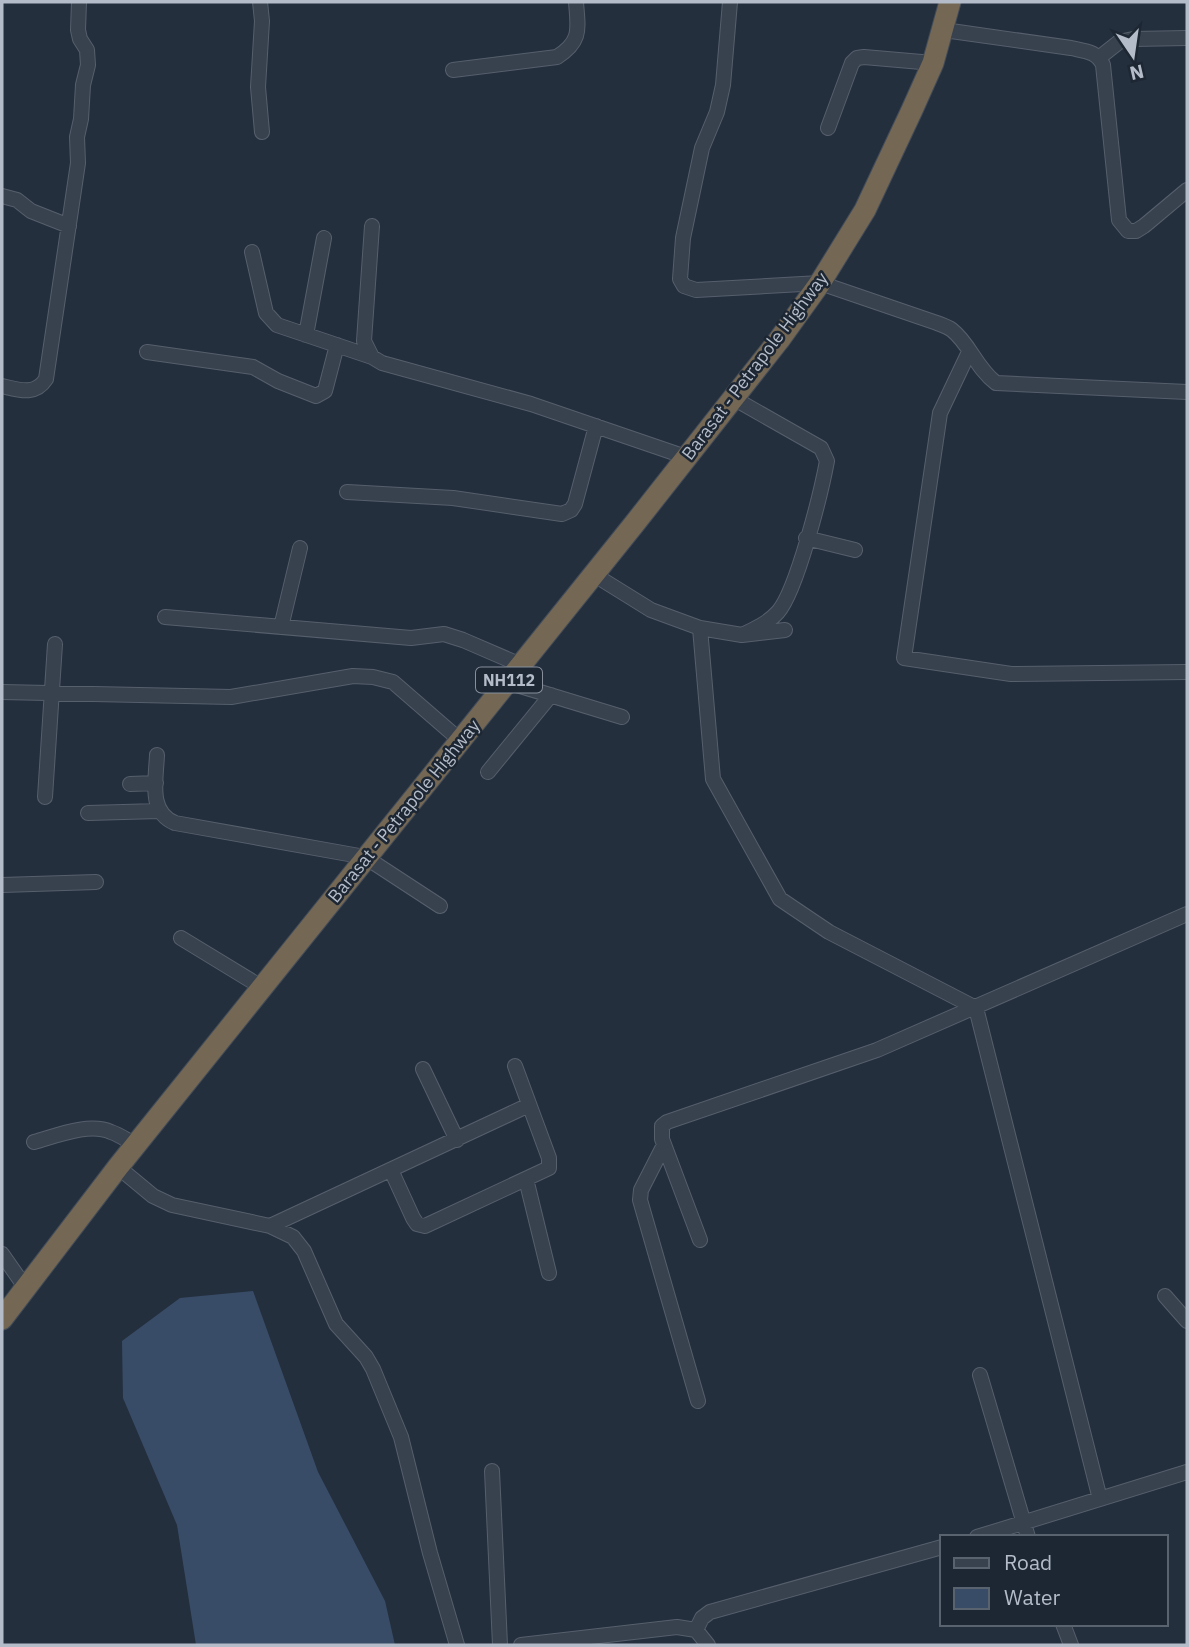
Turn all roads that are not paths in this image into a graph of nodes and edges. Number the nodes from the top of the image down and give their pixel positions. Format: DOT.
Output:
graph roads {
  1 [pos="79,2"];
  2 [pos="260,2"];
  3 [pos="576,2"];
  4 [pos="730,2"];
  5 [pos="950,2"];
  6 [pos="944,30"];
  7 [pos="1187,38"];
  8 [pos="1100,57"];
  9 [pos="933,63"];
  10 [pos="453,70"];
  11 [pos="828,128"];
  12 [pos="261,132"];
  13 [pos="1187,190"];
  14 [pos="2,196"];
  15 [pos="69,226"];
  16 [pos="372,226"];
  17 [pos="324,238"];
  18 [pos="252,252"];
  19 [pos="820,284"];
  20 [pos="306,335"];
  21 [pos="337,345"];
  22 [pos="147,352"];
  23 [pos="969,352"];
  24 [pos="372,357"];
  25 [pos="2,386"];
  26 [pos="1187,392"];
  27 [pos="733,398"];
  28 [pos="596,426"];
  29 [pos="686,457"];
  30 [pos="347,492"];
  31 [pos="806,538"];
  32 [pos="300,548"];
  33 [pos="855,550"];
  34 [pos="593,574"];
  35 [pos="165,617"];
  36 [pos="281,627"];
  37 [pos="700,628"];
  38 [pos="785,630"];
  39 [pos="742,635"];
  40 [pos="55,644"];
  41 [pos="1187,672"];
  42 [pos="514,674"];
  43 [pos="2,692"];
  44 [pos="52,694"];
  45 [pos="551,695"];
  46 [pos="622,717"];
  47 [pos="461,741"];
  48 [pos="157,755"];
  49 [pos="488,772"];
  50 [pos="156,783"];
  51 [pos="130,784"];
  52 [pos="45,797"];
  53 [pos="159,811"];
  54 [pos="88,813"];
  55 [pos="365,858"];
  56 [pos="96,882"];
  57 [pos="2,885"];
  58 [pos="440,906"];
  59 [pos="1187,914"];
  60 [pos="181,938"];
  61 [pos="263,988"];
  62 [pos="976,1008"];
  63 [pos="515,1066"];
  64 [pos="423,1069"];
  65 [pos="530,1105"];
  66 [pos="457,1140"];
  67 [pos="34,1142"];
  68 [pos="136,1145"];
  69 [pos="664,1145"];
  70 [pos="118,1167"];
  71 [pos="391,1170"];
  72 [pos="526,1179"];
  73 [pos="270,1226"];
  74 [pos="700,1240"];
  75 [pos="2,1254"];
  76 [pos="549,1273"];
  77 [pos="25,1287"];
  78 [pos="1165,1296"];
  79 [pos="2,1319"];
  80 [pos="1187,1321"];
  81 [pos="980,1375"];
  82 [pos="698,1401"];
  83 [pos="492,1471"];
  84 [pos="1187,1472"];
  85 [pos="1100,1499"];
  86 [pos="1026,1530"];
  87 [pos="991,1535"];
  88 [pos="940,1548"];
  89 [pos="1064,1626"];
  90 [pos="696,1630"];
  91 [pos="457,1645"];
  92 [pos="499,1645"];
  93 [pos="521,1645"];
  94 [pos="708,1645"];
  95 [pos="1072,1645"];
  1 -- 15 [label="street"];
  2 -- 12 [label="street"];
  3 -- 10 [label="street"];
  4 -- 19 [label="street"];
  5 -- 6 [label="highway, Barasat - Petrapole Highway / NH112"];
  6 -- 8 [label="street"];
  6 -- 9 [label="highway, Barasat - Petrapole Highway / NH112"];
  7 -- 8 [label="street"];
  8 -- 13 [label="street"];
  9 -- 11 [label="street"];
  9 -- 19 [label="highway, Barasat - Petrapole Highway / NH112"];
  14 -- 15 [label="street"];
  15 -- 25 [label="street"];
  16 -- 24 [label="street"];
  17 -- 20 [label="street"];
  18 -- 20 [label="street"];
  19 -- 23 [label="street"];
  19 -- 27 [label="highway, Barasat - Petrapole Highway / NH112"];
  20 -- 21 [label="street"];
  21 -- 22 [label="street"];
  21 -- 24 [label="street"];
  23 -- 26 [label="street"];
  23 -- 41 [label="street"];
  24 -- 28 [label="street"];
  27 -- 29 [label="highway, Barasat - Petrapole Highway / NH112"];
  27 -- 31 [label="street"];
  28 -- 29 [label="street"];
  28 -- 30 [label="street"];
  29 -- 34 [label="highway, Barasat - Petrapole Highway / NH112"];
  31 -- 33 [label="street"];
  31 -- 39 [label="street"];
  32 -- 36 [label="street"];
  34 -- 37 [label="street"];
  34 -- 42 [label="highway, Barasat - Petrapole Highway / NH112"];
  35 -- 36 [label="street"];
  36 -- 42 [label="street"];
  37 -- 39 [label="street"];
  37 -- 62 [label="street"];
  38 -- 39 [label="street"];
  40 -- 44 [label="street"];
  42 -- 45 [label="street"];
  42 -- 47 [label="highway, Barasat - Petrapole Highway / NH112"];
  43 -- 44 [label="street"];
  44 -- 47 [label="street"];
  44 -- 52 [label="street"];
  45 -- 46 [label="street"];
  45 -- 49 [label="street"];
  47 -- 55 [label="highway, Barasat - Petrapole Highway / NH112"];
  48 -- 50 [label="street"];
  50 -- 51 [label="street"];
  50 -- 53 [label="street"];
  53 -- 54 [label="street"];
  53 -- 55 [label="street"];
  55 -- 58 [label="street"];
  55 -- 61 [label="highway, Barasat - Petrapole Highway / NH112"];
  56 -- 57 [label="street"];
  59 -- 62 [label="street"];
  60 -- 61 [label="street"];
  61 -- 68 [label="highway, Barasat - Petrapole Highway / NH112"];
  62 -- 69 [label="street"];
  62 -- 85 [label="street"];
  63 -- 65 [label="street"];
  64 -- 66 [label="street"];
  65 -- 66 [label="street"];
  65 -- 72 [label="street"];
  66 -- 71 [label="street"];
  67 -- 68 [label="street"];
  68 -- 70 [label="highway, Barasat - Petrapole Highway / NH112"];
  69 -- 74 [label="street"];
  69 -- 82 [label="street"];
  70 -- 73 [label="street"];
  70 -- 77 [label="highway, Barasat - Petrapole Highway / NH112"];
  71 -- 72 [label="street"];
  71 -- 73 [label="street"];
  72 -- 76 [label="street"];
  73 -- 91 [label="street"];
  75 -- 77 [label="street"];
  77 -- 79 [label="highway, Barasat - Petrapole Highway / NH112"];
  78 -- 80 [label="street"];
  81 -- 86 [label="street"];
  83 -- 92 [label="street"];
  84 -- 85 [label="street"];
  85 -- 86 [label="street"];
  86 -- 87 [label="street"];
  88 -- 90 [label="street"];
  89 -- 95 [label="street"];
  90 -- 93 [label="street"];
  90 -- 94 [label="street"];
}
